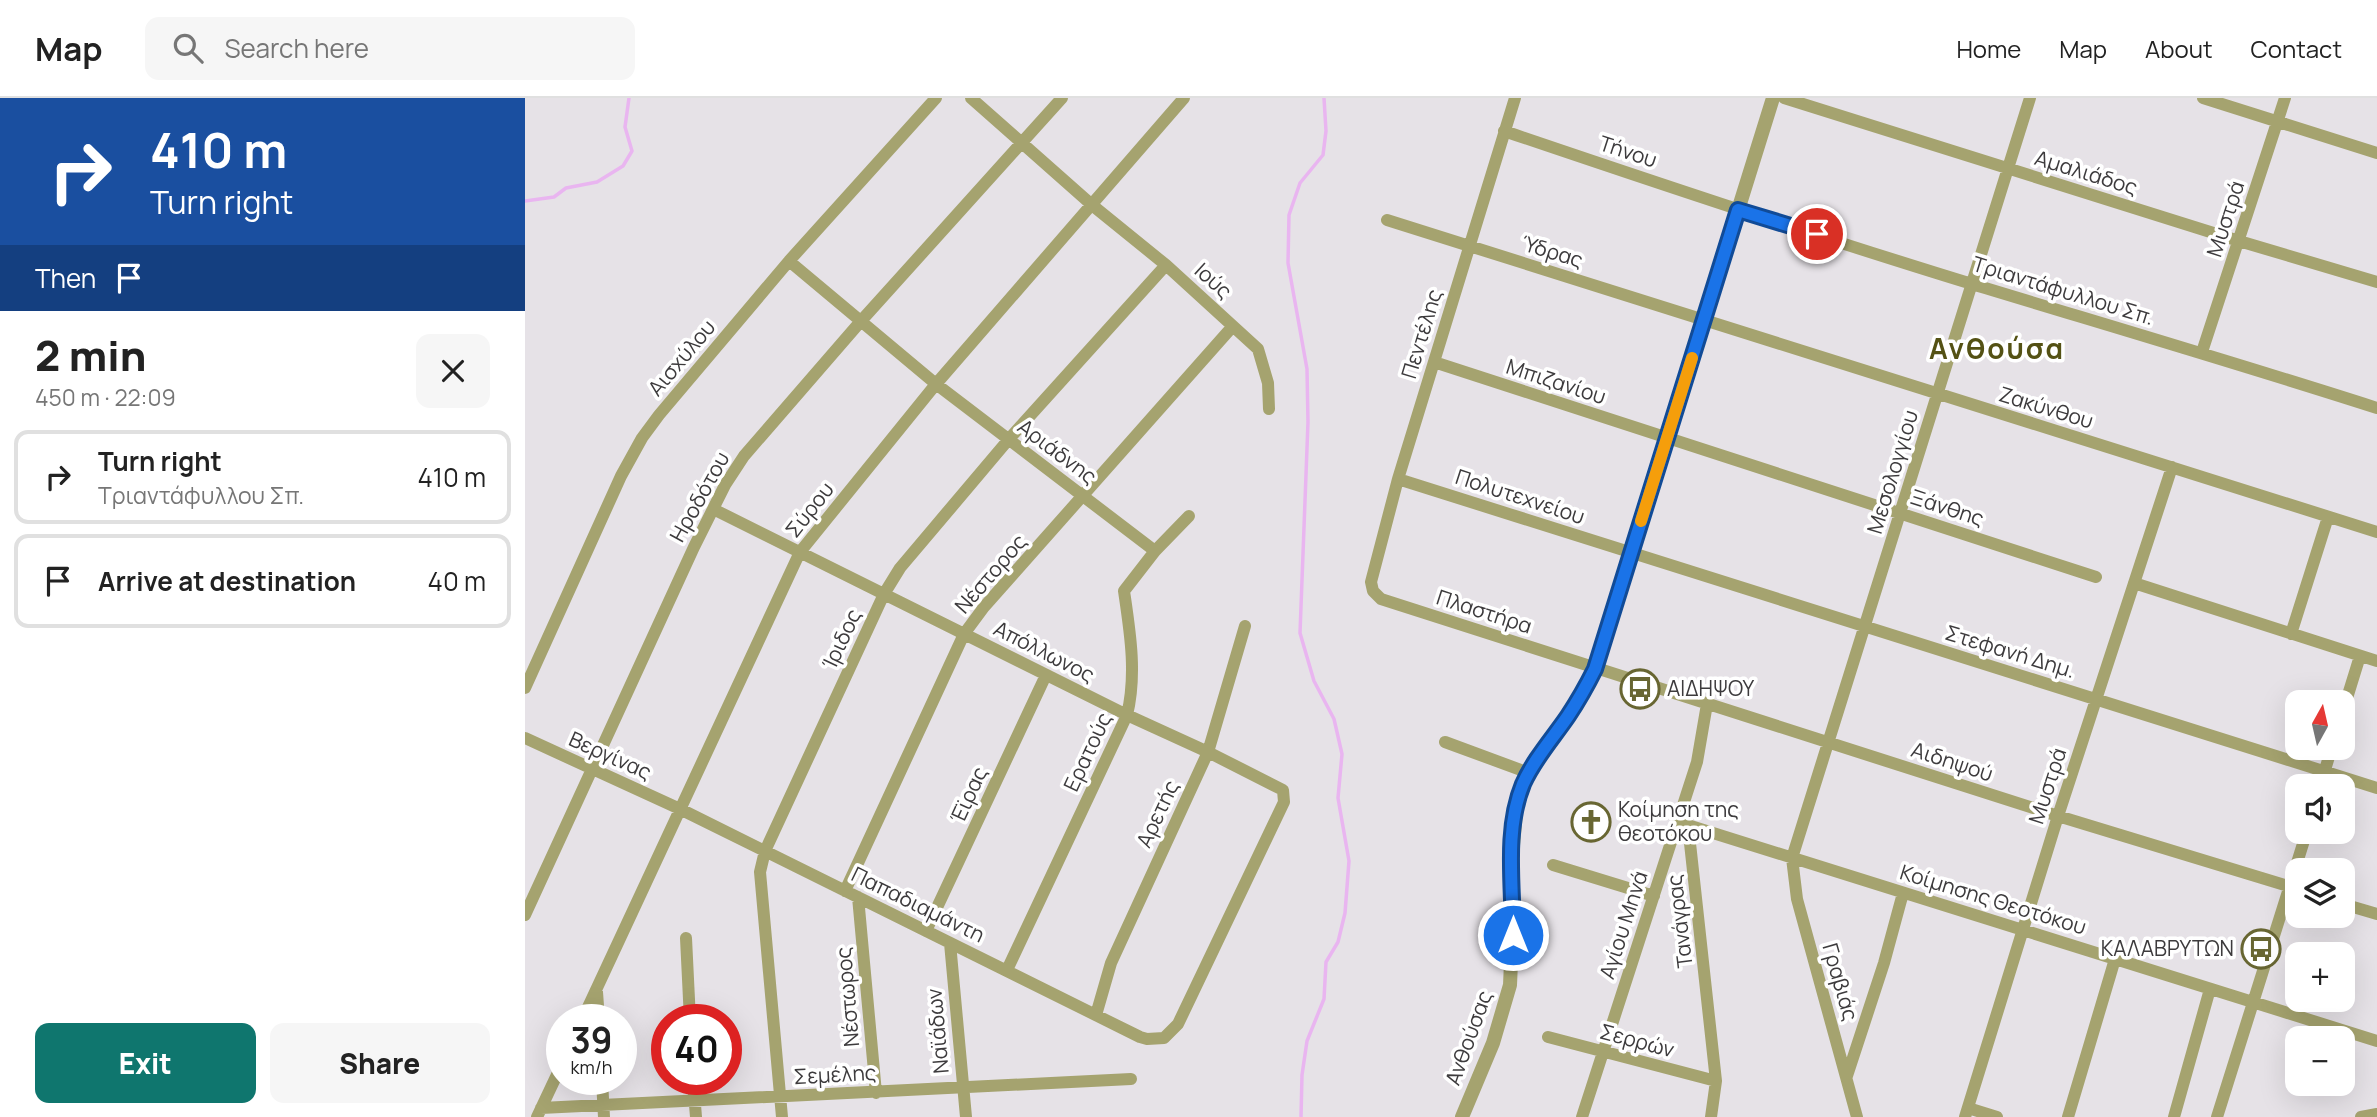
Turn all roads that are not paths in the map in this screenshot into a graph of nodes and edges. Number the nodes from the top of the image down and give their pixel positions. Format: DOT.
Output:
graph roads {
  1 [pos="936,98"];
  2 [pos="971,98"];
  3 [pos="1062,98"];
  4 [pos="1184,98"];
  5 [pos="1515,98"];
  6 [pos="1773,98"];
  7 [pos="1784,98"];
  8 [pos="2030,98"];
  9 [pos="2203,98"];
  10 [pos="2285,98"];
  11 [pos="2277,122"];
  12 [pos="1504,131"];
  13 [pos="1022,145"];
  14 [pos="2377,153"];
  15 [pos="2009,169"];
  16 [pos="1092,205"];
  17 [pos="1738,210"];
  18 [pos="1387,220"];
  19 [pos="2239,241"];
  20 [pos="1469,246"];
  21 [pos="789,261"];
  22 [pos="1166,265"];
  23 [pos="2377,282"];
  24 [pos="1972,284"];
  25 [pos="1704,320"];
  26 [pos="861,321"];
  27 [pos="1233,326"];
  28 [pos="2202,352"];
  29 [pos="1433,362"];
  30 [pos="936,384"];
  31 [pos="1938,394"];
  32 [pos="1269,408"];
  33 [pos="2377,408"];
  34 [pos="1667,438"];
  35 [pos="1009,439"];
  36 [pos="2172,467"];
  37 [pos="1398,479"];
  38 [pos="1084,497"];
  39 [pos="713,509"];
  40 [pos="1901,513"];
  41 [pos="1189,516"];
  42 [pos="2328,517"];
  43 [pos="2377,532"];
  44 [pos="1155,551"];
  45 [pos="800,552"];
  46 [pos="1631,552"];
  47 [pos="2096,577"];
  48 [pos="1371,582"];
  49 [pos="2134,583"];
  50 [pos="884,594"];
  51 [pos="1245,626"];
  52 [pos="1865,626"];
  53 [pos="964,634"];
  54 [pos="2291,634"];
  55 [pos="2360,656"];
  56 [pos="2377,661"];
  57 [pos="1595,669"];
  58 [pos="1046,675"];
  59 [pos="525,688"];
  60 [pos="2349,690"];
  61 [pos="2096,699"];
  62 [pos="1707,704"];
  63 [pos="1127,715"];
  64 [pos="525,738"];
  65 [pos="1445,741"];
  66 [pos="1828,742"];
  67 [pos="1208,752"];
  68 [pos="2328,760"];
  69 [pos="592,770"];
  70 [pos="2325,772"];
  71 [pos="1529,773"];
  72 [pos="2377,788"];
  73 [pos="680,809"];
  74 [pos="2058,816"];
  75 [pos="1683,823"];
  76 [pos="765,851"];
  77 [pos="1792,858"];
  78 [pos="1553,865"];
  79 [pos="2285,885"];
  80 [pos="845,891"];
  81 [pos="1903,892"];
  82 [pos="1654,896"];
  83 [pos="858,897"];
  84 [pos="2355,908"];
  85 [pos="2285,914"];
  86 [pos="2377,914"];
  87 [pos="525,915"];
  88 [pos="2023,930"];
  89 [pos="926,931"];
  90 [pos="686,938"];
  91 [pos="950,943"];
  92 [pos="2115,959"];
  93 [pos="1007,970"];
  94 [pos="597,988"];
  95 [pos="2210,989"];
  96 [pos="2254,1003"];
  97 [pos="590,1004"];
  98 [pos="598,1004"];
  99 [pos="689,1004"];
  100 [pos="1096,1015"];
  101 [pos="1140,1037"];
  102 [pos="1548,1037"];
  103 [pos="2377,1041"];
  104 [pos="1603,1052"];
  105 [pos="1846,1076"];
  106 [pos="1131,1079"];
  107 [pos="1716,1082"];
  108 [pos="963,1089"];
  109 [pos="876,1093"];
  110 [pos="547,1095"];
  111 [pos="694,1095"];
  112 [pos="781,1097"];
  113 [pos="694,1101"];
  114 [pos="604,1111"];
  115 [pos="539,1112"];
  116 [pos="1966,1113"];
  117 [pos="2377,1114"];
  118 [pos="696,1117"];
  119 [pos="782,1117"];
  120 [pos="966,1117"];
  121 [pos="1462,1117"];
  122 [pos="1583,1117"];
  123 [pos="1710,1117"];
  124 [pos="1857,1117"];
  125 [pos="1997,1117"];
  126 [pos="2068,1117"];
  127 [pos="2174,1117"];
  128 [pos="2217,1117"];
  129 [pos="2361,1117"];
  1 -- 21 [label="street, Αισχύλου"];
  2 -- 13 [label="street, Ιούς"];
  3 -- 13 [label="street, Ηροδότου"];
  4 -- 16 [label="street, Σύρου"];
  5 -- 12 [label="street, Πεντέλης"];
  6 -- 17 [label="street, Ανθούσας"];
  7 -- 15 [label="street, Αμαλιάδος"];
  8 -- 15 [label="street, Μεσολογγίου"];
  9 -- 11 [label="street"];
  10 -- 11 [label="street, Μυστρά"];
  11 -- 14 [label="street"];
  11 -- 19 [label="street, Μυστρά"];
  12 -- 17 [label="street, Τήνου"];
  12 -- 20 [label="street, Πεντέλης"];
  13 -- 16 [label="street, Ιούς"];
  13 -- 26 [label="street, Ηροδότου"];
  15 -- 19 [label="street, Αμαλιάδος"];
  15 -- 24 [label="street, Μεσολογγίου"];
  16 -- 22 [label="street, Ιούς"];
  16 -- 30 [label="street, Σύρου"];
  17 -- 24 [label="street, Τριαντάφυλλου Σπ."];
  17 -- 25 [label="street, Ανθούσας"];
  18 -- 20 [label="street, Ύδρας"];
  19 -- 23 [label="street, Αμαλιάδος"];
  19 -- 28 [label="street, Μυστρά"];
  20 -- 25 [label="street, Ύδρας"];
  20 -- 29 [label="street, Πεντέλης"];
  21 -- 26 [label="street, Αριάδνης"];
  21 -- 59 [label="street, Αισχύλου"];
  22 -- 27 [label="street, Ιούς"];
  22 -- 35 [label="street, Ίριδος"];
  24 -- 28 [label="street, Τριαντάφυλλου Σπ."];
  24 -- 31 [label="street, Μεσολογγίου"];
  25 -- 31 [label="street, Ζακύνθου"];
  25 -- 34 [label="street, Ανθούσας"];
  26 -- 30 [label="street, Αριάδνης"];
  26 -- 39 [label="street, Ηροδότου"];
  27 -- 32 [label="street, Ιούς"];
  27 -- 38 [label="street, Νέστορος"];
  28 -- 33 [label="street, Τριαντάφυλλου Σπ."];
  29 -- 34 [label="street, Μπιζανίου"];
  29 -- 37 [label="street, Πεντέλης"];
  30 -- 35 [label="street, Αριάδνης"];
  30 -- 45 [label="street, Σύρου"];
  31 -- 36 [label="street, Ζακύνθου"];
  31 -- 40 [label="street, Μεσολογγίου"];
  34 -- 40 [label="street, Ξάνθης"];
  34 -- 46 [label="street, Ανθούσας"];
  35 -- 38 [label="street, Αριάδνης"];
  35 -- 50 [label="street, Ίριδος"];
  36 -- 42 [label="street, Ζακύνθου"];
  36 -- 49 [label="street, Μυστρά"];
  37 -- 46 [label="street, Πολυτεχνείου"];
  37 -- 48 [label="street, Πεντέλης"];
  38 -- 44 [label="street, Αριάδνης"];
  38 -- 53 [label="street, Νέστορος"];
  39 -- 45 [label="street, Απόλλωνος"];
  39 -- 69 [label="street, Ηροδότου"];
  40 -- 47 [label="street, Ξάνθης"];
  40 -- 52 [label="street, Μεσολογγίου"];
  41 -- 44 [label="street, Ερατούς"];
  42 -- 43 [label="street, Ζακύνθου"];
  42 -- 54 [label="street"];
  44 -- 63 [label="street, Ερατούς"];
  45 -- 50 [label="street, Απόλλωνος"];
  45 -- 73 [label="street, Σύρου"];
  46 -- 52 [label="street, Στεφανή Δημ."];
  46 -- 57 [label="street, Ανθούσας"];
  48 -- 57 [label="street, Πλαστήρα"];
  49 -- 54 [label="street"];
  49 -- 61 [label="street, Μυστρά"];
  50 -- 53 [label="street, Απόλλωνος"];
  50 -- 76 [label="street, Ίριδος"];
  51 -- 67 [label="street, Αρετής"];
  52 -- 61 [label="street, Στεφανή Δημ."];
  52 -- 66 [label="street, Μεσολογγίου"];
  53 -- 58 [label="street, Απόλλωνος"];
  53 -- 80 [label="street, Νέστορος"];
  54 -- 55 [label="street"];
  55 -- 56 [label="street"];
  55 -- 60 [label="street"];
  57 -- 62 [label="street, Αιδηψού"];
  57 -- 71 [label="street, Ανθούσας"];
  58 -- 63 [label="street, Απόλλωνος"];
  58 -- 89 [label="street, Έϊρας"];
  61 -- 70 [label="street, Στεφανή Δημ."];
  61 -- 74 [label="street, Μυστρά"];
  62 -- 66 [label="street, Αιδηψού"];
  62 -- 75 [label="street, Αγίου Μηνά"];
  63 -- 67 [label="street, Απόλλωνος"];
  63 -- 93 [label="street, Ερατούς"];
  64 -- 69 [label="street, Βεργίνας"];
  65 -- 71 [label="street"];
  66 -- 74 [label="street, Αιδηψού"];
  66 -- 77 [label="street, Μεσολογγίου"];
  67 -- 100 [label="street, Αρετής"];
  67 -- 101 [label="street, Απόλλωνος"];
  68 -- 70 [label="street"];
  69 -- 73 [label="street, Βεργίνας"];
  69 -- 87 [label="street, Ηροδότου"];
  70 -- 72 [label="street, Στεφανή Δημ."];
  71 -- 121 [label="street, Ανθούσας"];
  73 -- 76 [label="street, Παπαδιαμάντη"];
  73 -- 94 [label="street, Σύρου"];
  74 -- 79 [label="street, Αιδηψού"];
  74 -- 88 [label="street, Μυστρά"];
  75 -- 77 [label="street, Κοίμησης Θεοτόκου"];
  75 -- 82 [label="street, Αγίου Μηνά"];
  75 -- 107 [label="street, Τανάγρας"];
  76 -- 80 [label="street, Παπαδιαμάντη"];
  76 -- 112 [label="street, Ίριδος"];
  77 -- 81 [label="street, Κοίμησης Θεοτόκου"];
  77 -- 105 [label="street, Γραβιάς"];
  78 -- 82 [label="street"];
  80 -- 83 [label="street, Παπαδιαμάντη"];
  81 -- 88 [label="street, Κοίμησης Θεοτόκου"];
  81 -- 105 [label="street"];
  82 -- 104 [label="street, Αγίου Μηνά"];
  83 -- 89 [label="street, Παπαδιαμάντη"];
  83 -- 109 [label="street, Νέστωρος"];
  84 -- 86 [label="street"];
  85 -- 96 [label="street"];
  88 -- 92 [label="street, Κοίμησης Θεοτόκου"];
  88 -- 116 [label="street, Μυστρά"];
  89 -- 91 [label="street, Παπαδιαμάντη"];
  90 -- 99 [label="street"];
  91 -- 93 [label="street, Παπαδιαμάντη"];
  91 -- 108 [label="street, Ναϊάδων"];
  92 -- 95 [label="street, Κοίμησης Θεοτόκου"];
  92 -- 126 [label="street"];
  93 -- 100 [label="street, Παπαδιαμάντη"];
  94 -- 97 [label="street, Σύρου"];
  94 -- 98 [label="street"];
  95 -- 96 [label="street, Κοίμησης Θεοτόκου"];
  95 -- 127 [label="street"];
  96 -- 103 [label="street, Κοίμησης Θεοτόκου"];
  96 -- 128 [label="street"];
  100 -- 101 [label="street, Παπαδιαμάντη"];
  102 -- 104 [label="street, Σερρών"];
  104 -- 107 [label="street, Σερρών"];
  104 -- 122 [label="street, Αγίου Μηνά"];
  105 -- 124 [label="street, Γραβιάς"];
  106 -- 108 [label="street, Σεμέλης"];
  107 -- 123 [label="street, Τανάγρας"];
  108 -- 109 [label="street, Σεμέλης"];
  108 -- 120 [label="street, Ναϊάδων"];
  109 -- 112 [label="street, Σεμέλης"];
  110 -- 115 [label="street"];
  111 -- 113 [label="street"];
  112 -- 113 [label="street, Σεμέλης"];
  112 -- 119 [label="street, Ίριδος"];
  113 -- 114 [label="street, Σεμέλης"];
  113 -- 118 [label="street"];
  114 -- 115 [label="street, Σεμέλης"];
  116 -- 125 [label="street"];
  117 -- 129 [label="street"];
}
